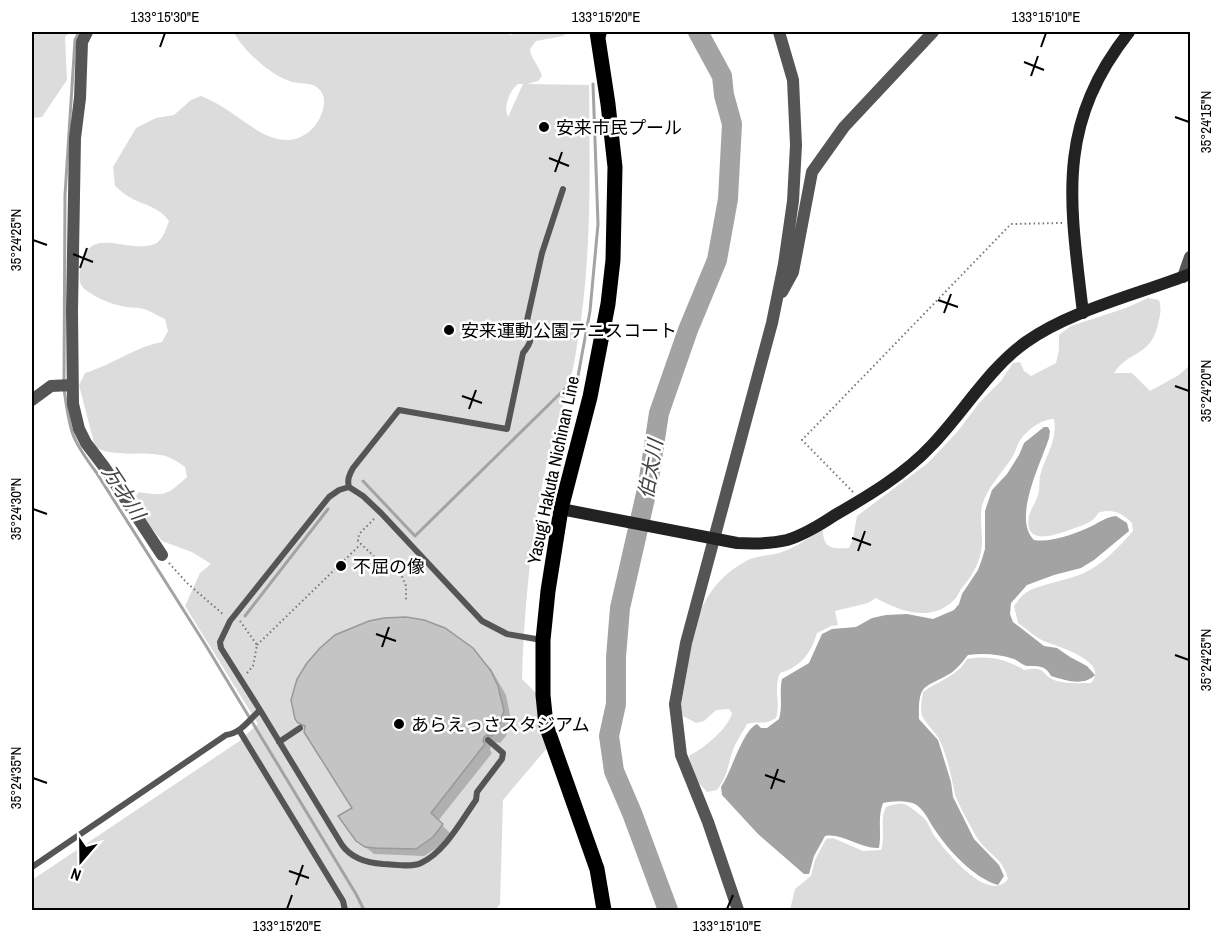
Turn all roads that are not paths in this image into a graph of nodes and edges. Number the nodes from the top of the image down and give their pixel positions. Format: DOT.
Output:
graph roads {
  1 [pos="87,32"];
  2 [pos="597,32"];
  3 [pos="779,32"];
  4 [pos="933,32"];
  5 [pos="1129,32"];
  6 [pos="563,189"];
  7 [pos="1191,257"];
  8 [pos="1187,275"];
  9 [pos="775,307"];
  10 [pos="1083,313"];
  11 [pos="72,386"];
  12 [pos="32,400"];
  13 [pos="349,487"];
  14 [pos="561,509"];
  15 [pos="710,539"];
  16 [pos="162,555"];
  17 [pos="543,640"];
  18 [pos="260,710"];
  19 [pos="300,728"];
  20 [pos="239,730"];
  21 [pos="488,740"];
  22 [pos="279,742"];
  23 [pos="32,867"];
  24 [pos="345,910"];
  25 [pos="604,910"];
  26 [pos="738,910"];
  1 -- 11 [label="street"];
  2 -- 14 [label="main road, Yasugi Hakuta Nichinan Line"];
  3 -- 9 [label="street"];
  4 -- 9 [label="street"];
  5 -- 10 [label="street"];
  6 -- 13 [label="lane"];
  7 -- 8 [label="street"];
  8 -- 10 [label="street"];
  9 -- 15 [label="street"];
  10 -- 15 [label="street"];
  11 -- 12 [label="street"];
  11 -- 16 [label="street"];
  13 -- 17 [label="lane"];
  13 -- 18 [label="lane"];
  14 -- 15 [label="street"];
  14 -- 17 [label="main road, Yasugi Hakuta Nichinan Line"];
  15 -- 26 [label="street"];
  17 -- 25 [label="main road, Yasugi Hakuta Nichinan Line"];
  18 -- 20 [label="lane"];
  18 -- 22 [label="lane"];
  19 -- 22 [label="lane"];
  20 -- 23 [label="lane"];
  20 -- 24 [label="lane"];
  21 -- 22 [label="lane"];
}
